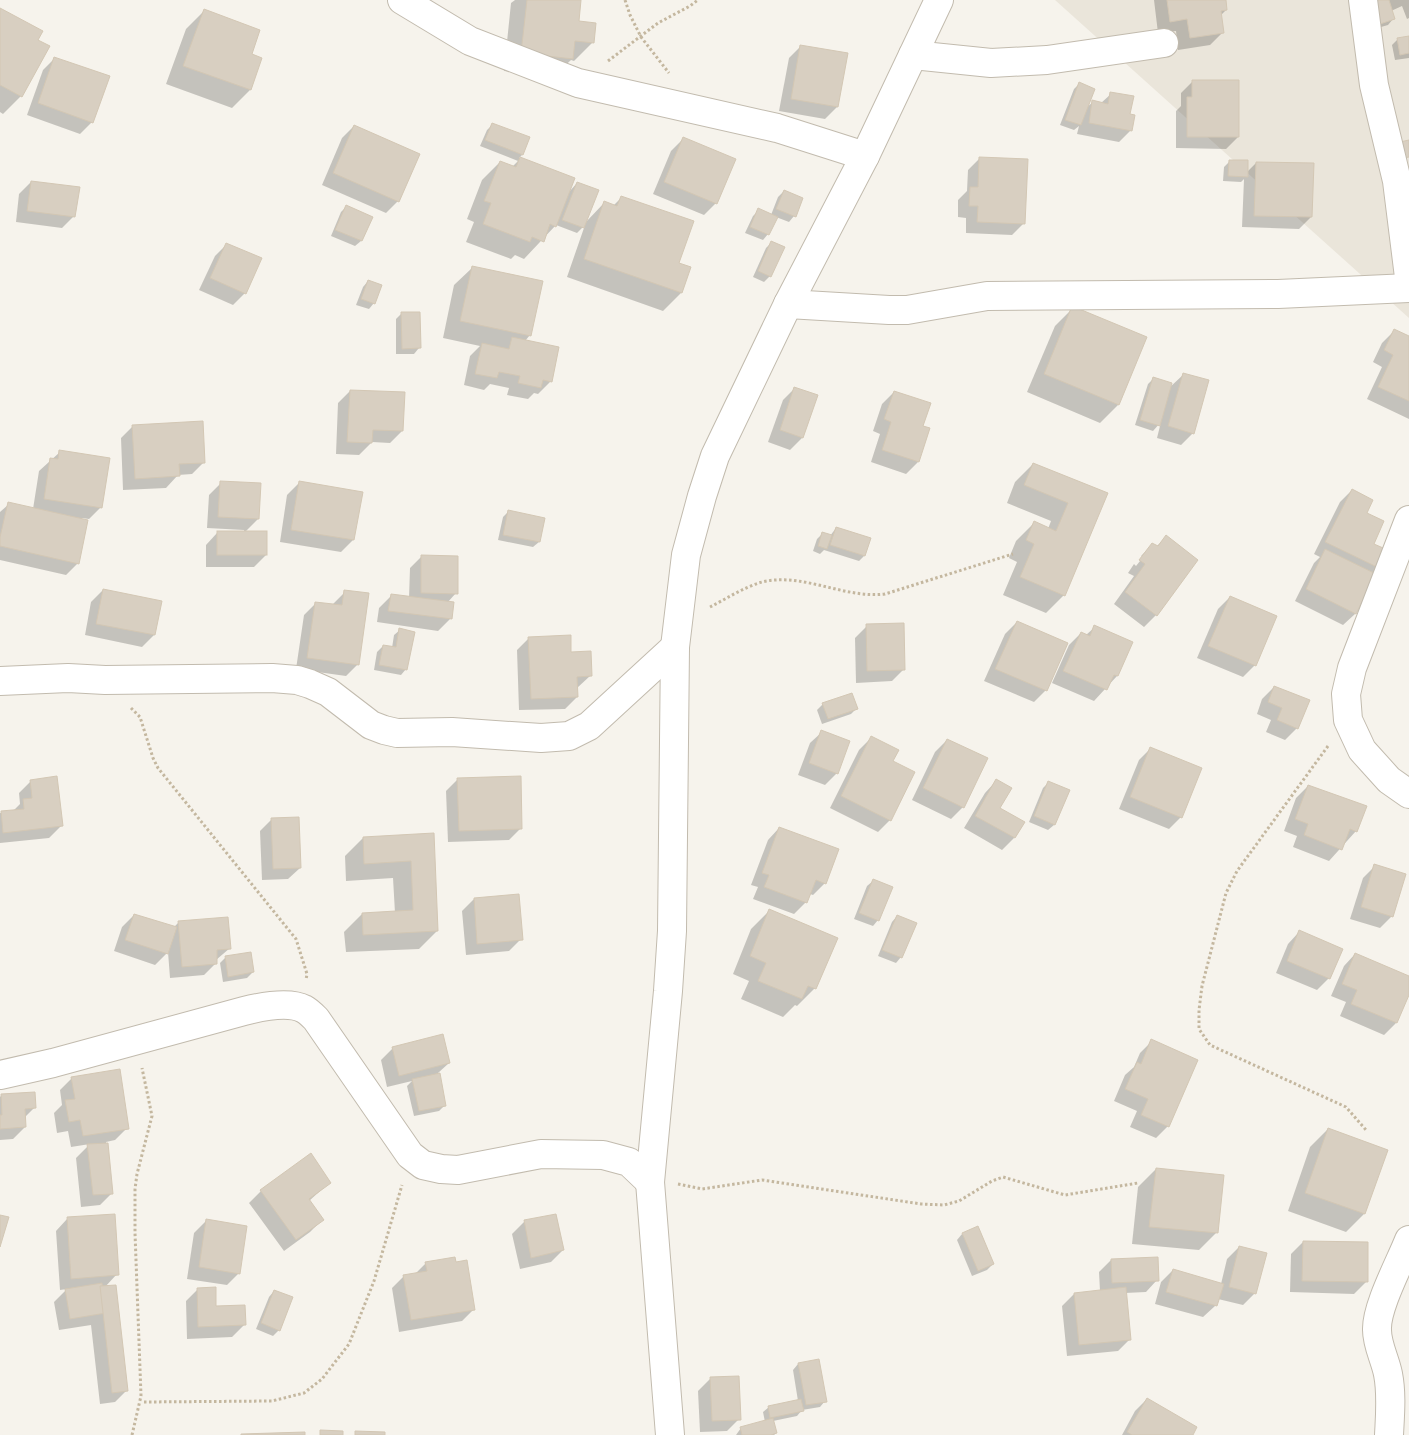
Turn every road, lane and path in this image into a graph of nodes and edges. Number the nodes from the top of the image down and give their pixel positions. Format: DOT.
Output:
graph roads {
  1 [pos="402,0"];
  2 [pos="625,0"];
  3 [pos="698,0"];
  4 [pos="940,0"];
  5 [pos="1363,0"];
  6 [pos="640,37"];
  7 [pos="1164,43"];
  8 [pos="913,55"];
  9 [pos="670,74"];
  10 [pos="578,84"];
  11 [pos="865,156"];
  12 [pos="1409,277"];
  13 [pos="1409,288"];
  14 [pos="788,304"];
  15 [pos="1409,520"];
  16 [pos="1013,554"];
  17 [pos="677,635"];
  18 [pos="105,680"];
  19 [pos="0,681"];
  20 [pos="1348,720"];
  21 [pos="1409,794"];
  22 [pos="303,1008"];
  23 [pos="135,1041"];
  24 [pos="0,1074"];
  25 [pos="1366,1130"];
  26 [pos="410,1156"];
  27 [pos="651,1173"];
  28 [pos="1138,1183"];
  29 [pos="1409,1240"];
  30 [pos="144,1402"];
  31 [pos="132,1435"];
  32 [pos="670,1435"];
  33 [pos="1389,1435"];
  1 -- 10 [label="street"];
  2 -- 6 [label="path"];
  3 -- 6 [label="path"];
  4 -- 8 [label="street"];
  5 -- 12 [label="street"];
  6 -- 9 [label="path"];
  6 -- 10 [label="path"];
  7 -- 8 [label="street"];
  8 -- 11 [label="street"];
  10 -- 11 [label="street"];
  11 -- 14 [label="street"];
  13 -- 14 [label="street"];
  14 -- 17 [label="street"];
  15 -- 20 [label="street"];
  16 -- 17 [label="path"];
  17 -- 18 [label="street"];
  17 -- 27 [label="street"];
  18 -- 19 [label="street"];
  18 -- 22 [label="path"];
  20 -- 21 [label="street"];
  20 -- 25 [label="path"];
  22 -- 23 [label="street"];
  22 -- 26 [label="street"];
  23 -- 24 [label="street"];
  23 -- 31 [label="path"];
  26 -- 27 [label="street"];
  26 -- 30 [label="path"];
  27 -- 28 [label="path"];
  27 -- 32 [label="street"];
  29 -- 33 [label="street"];
}
